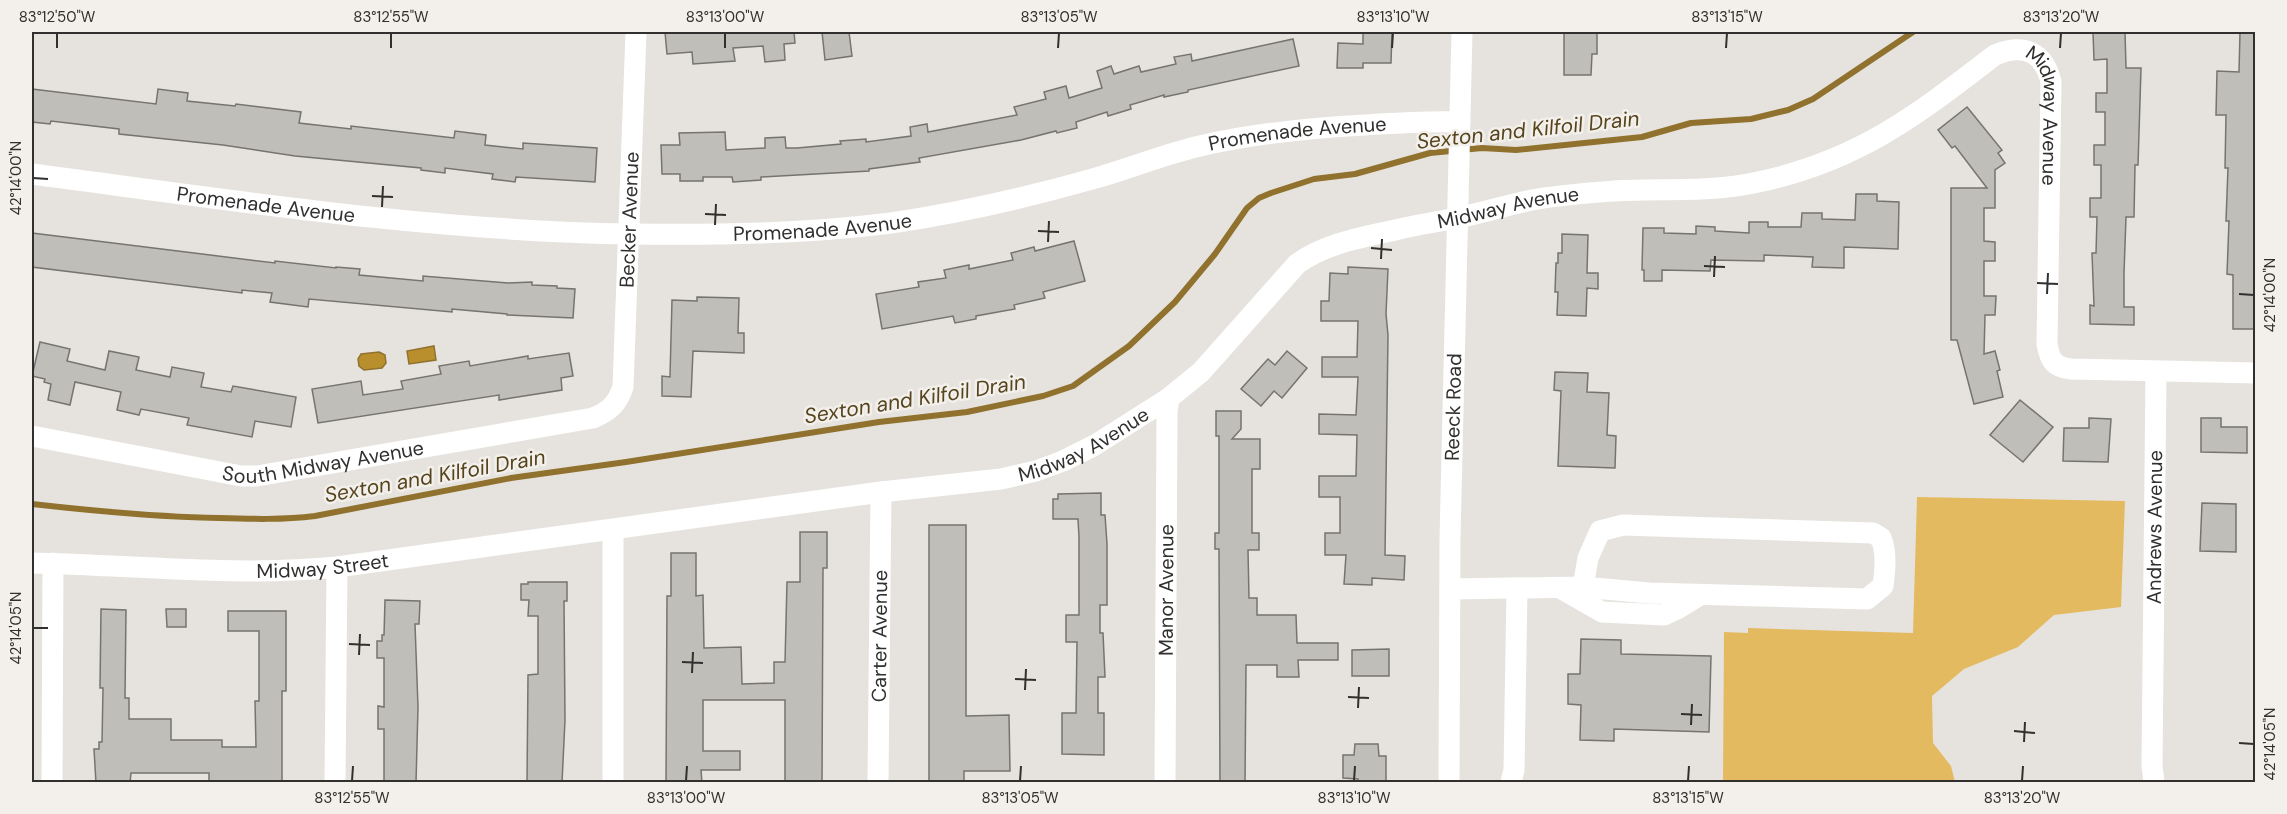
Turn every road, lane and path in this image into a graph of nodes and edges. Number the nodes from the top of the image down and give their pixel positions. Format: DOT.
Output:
graph roads {
  1 [pos="636,32"];
  2 [pos="1462,32"];
  3 [pos="1459,127"];
  4 [pos="32,174"];
  5 [pos="1459,217"];
  6 [pos="628,234"];
  7 [pos="2156,372"];
  8 [pos="2256,373"];
  9 [pos="1169,398"];
  10 [pos="613,407"];
  11 [pos="32,436"];
  12 [pos="881,492"];
  13 [pos="613,530"];
  14 [pos="32,562"];
  15 [pos="53,563"];
  16 [pos="337,567"];
  17 [pos="1583,587"];
  18 [pos="1517,588"];
  19 [pos="1560,588"];
  20 [pos="1450,589"];
  21 [pos="1700,595"];
  22 [pos="52,783"];
  23 [pos="336,783"];
  24 [pos="613,783"];
  25 [pos="878,783"];
  26 [pos="1165,783"];
  27 [pos="1449,783"];
  28 [pos="1510,783"];
  29 [pos="2154,783"];
  1 -- 6 [label="street, Becker Avenue"];
  2 -- 3 [label="street, Reeck Road"];
  3 -- 5 [label="street, Reeck Road"];
  3 -- 6 [label="street, Promenade Avenue"];
  4 -- 6 [label="street, Promenade Avenue"];
  5 -- 7 [label="street, Midway Avenue"];
  5 -- 9 [label="street, Midway Avenue"];
  5 -- 20 [label="street, Reeck Road"];
  6 -- 10 [label="street, Becker Avenue"];
  7 -- 8 [label="street"];
  7 -- 29 [label="street, Andrews Avenue"];
  9 -- 12 [label="street, Midway Avenue"];
  9 -- 26 [label="street, Manor Avenue"];
  10 -- 11 [label="street, South Midway Avenue"];
  12 -- 13 [label="street, Midway Avenue"];
  12 -- 25 [label="street, Carter Avenue"];
  13 -- 16 [label="street, Midway Street"];
  13 -- 24 [label="street"];
  14 -- 15 [label="street, Midway Street"];
  15 -- 16 [label="street, Midway Street"];
  15 -- 22 [label="street"];
  16 -- 23 [label="street"];
  17 -- 19 [label="street"];
  17 -- 21 [label="street"];
  17 -- 21 [label="street"];
  18 -- 19 [label="street"];
  18 -- 20 [label="street"];
  18 -- 28 [label="street"];
  19 -- 21 [label="street"];
  20 -- 27 [label="street, Reeck Road"];
}
